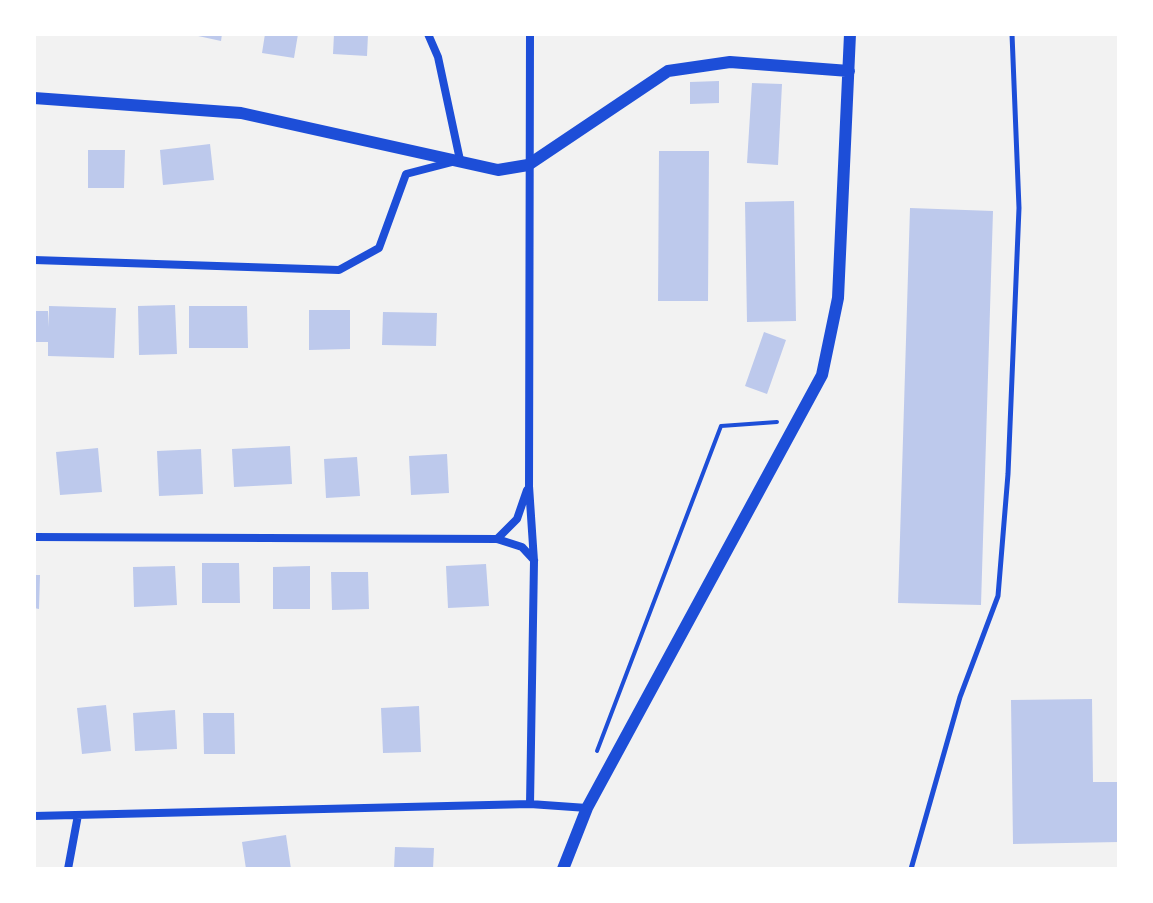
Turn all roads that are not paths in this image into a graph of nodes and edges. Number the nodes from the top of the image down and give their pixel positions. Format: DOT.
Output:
graph roads {
  1 [pos="428,34"];
  2 [pos="530,34"];
  3 [pos="850,34"];
  4 [pos="1012,34"];
  5 [pos="849,71"];
  6 [pos="34,98"];
  7 [pos="460,160"];
  8 [pos="528,165"];
  9 [pos="34,260"];
  10 [pos="529,486"];
  11 [pos="34,537"];
  12 [pos="497,539"];
  13 [pos="534,561"];
  14 [pos="530,804"];
  15 [pos="587,808"];
  16 [pos="78,815"];
  17 [pos="34,816"];
  18 [pos="68,869"];
  19 [pos="563,869"];
  20 [pos="911,869"];
  1 -- 7 [label="street"];
  2 -- 8 [label="street"];
  3 -- 5 [label="street"];
  4 -- 20 [label="lane"];
  5 -- 8 [label="street"];
  5 -- 15 [label="street"];
  6 -- 7 [label="street"];
  7 -- 8 [label="street"];
  7 -- 9 [label="street"];
  8 -- 10 [label="street"];
  10 -- 12 [label="street"];
  10 -- 13 [label="street"];
  11 -- 12 [label="street"];
  12 -- 13 [label="street"];
  13 -- 14 [label="street"];
  14 -- 15 [label="street"];
  14 -- 16 [label="street"];
  15 -- 19 [label="street"];
  16 -- 17 [label="street"];
  16 -- 18 [label="street"];
}
